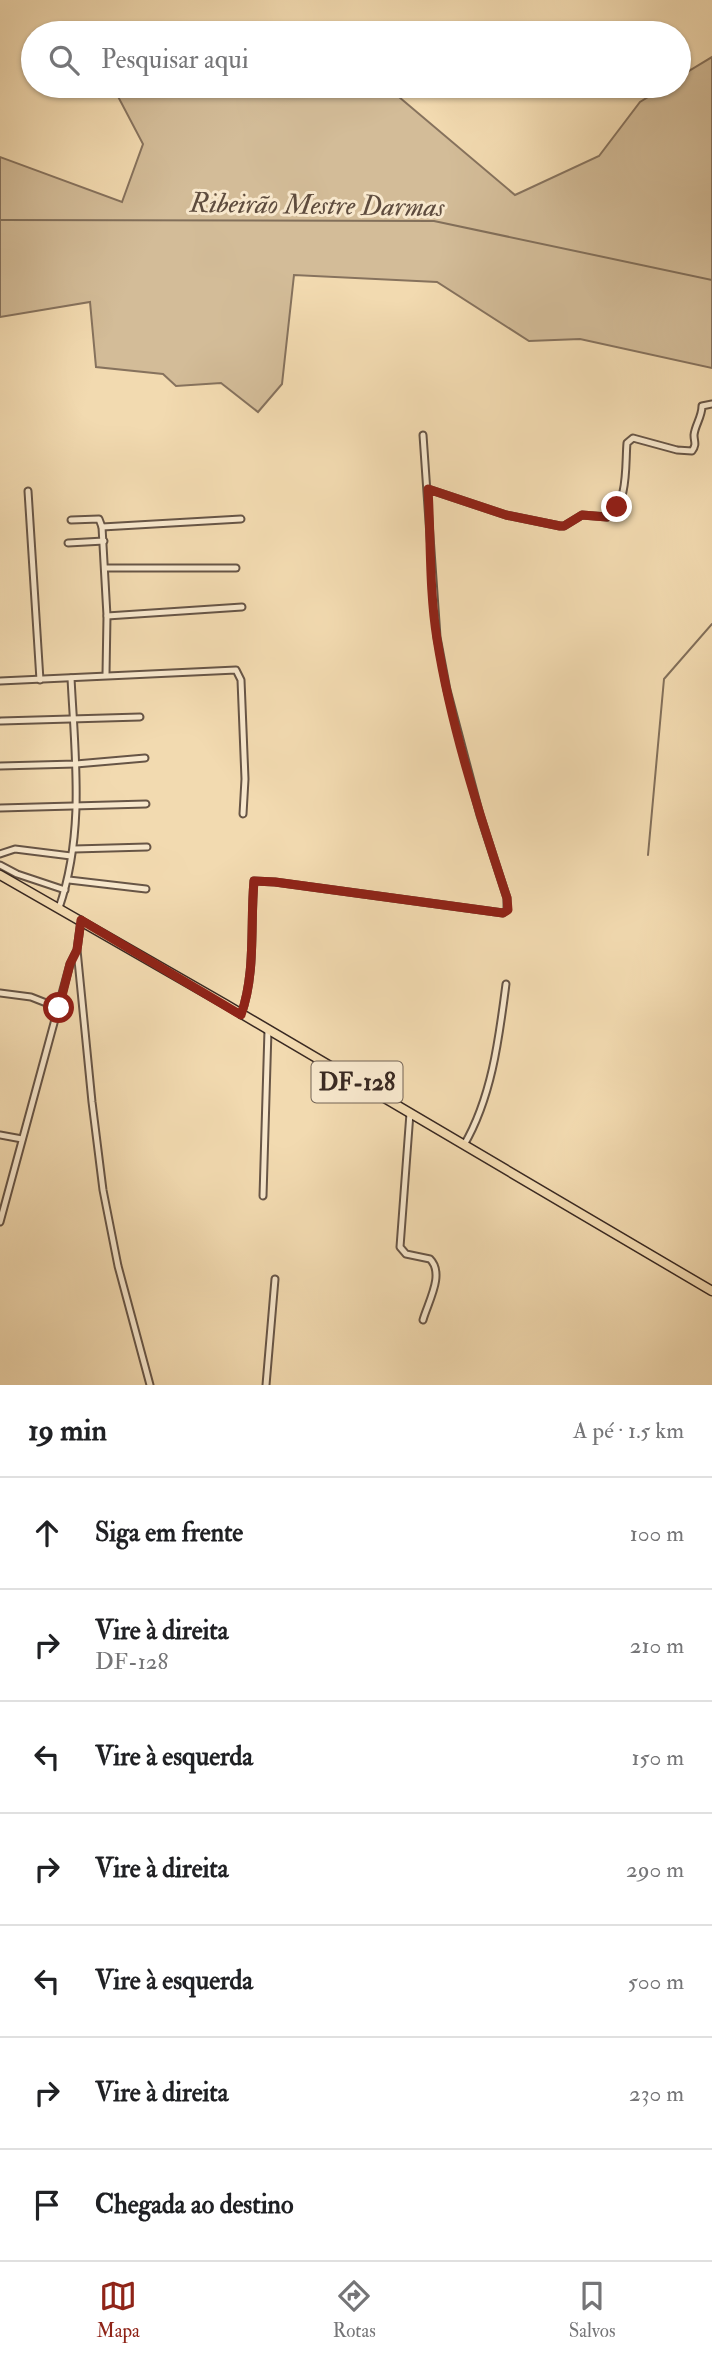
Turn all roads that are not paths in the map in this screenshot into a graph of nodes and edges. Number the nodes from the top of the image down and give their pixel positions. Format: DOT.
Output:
graph roads {
  1 [pos="712,404"];
  2 [pos="423,435"];
  3 [pos="428,489"];
  4 [pos="28,491"];
  5 [pos="241,519"];
  6 [pos="71,520"];
  7 [pos="102,527"];
  8 [pos="104,541"];
  9 [pos="68,543"];
  10 [pos="105,568"];
  11 [pos="236,568"];
  12 [pos="242,607"];
  13 [pos="107,616"];
  14 [pos="106,674"];
  15 [pos="71,678"];
  16 [pos="40,680"];
  17 [pos="0,681"];
  18 [pos="140,717"];
  19 [pos="73,718"];
  20 [pos="1,721"];
  21 [pos="145,758"];
  22 [pos="76,764"];
  23 [pos="0,766"];
  24 [pos="146,804"];
  25 [pos="78,806"];
  26 [pos="0,808"];
  27 [pos="243,814"];
  28 [pos="147,847"];
  29 [pos="74,849"];
  30 [pos="0,854"];
  31 [pos="71,856"];
  32 [pos="0,865"];
  33 [pos="0,875"];
  34 [pos="69,880"];
  35 [pos="146,889"];
  36 [pos="65,890"];
  37 [pos="59,908"];
  38 [pos="81,920"];
  39 [pos="77,950"];
  40 [pos="506,984"];
  41 [pos="0,993"];
  42 [pos="59,1008"];
  43 [pos="241,1015"];
  44 [pos="268,1030"];
  45 [pos="410,1113"];
  46 [pos="0,1135"];
  47 [pos="22,1139"];
  48 [pos="464,1145"];
  49 [pos="262,1196"];
  50 [pos="0,1222"];
  51 [pos="275,1279"];
  52 [pos="712,1291"];
  53 [pos="423,1320"];
  54 [pos="150,1385"];
  55 [pos="266,1385"];
  1 -- 3 [label="street"];
  2 -- 3 [label="street"];
  3 -- 43 [label="street"];
  4 -- 16 [label="street"];
  5 -- 7 [label="street"];
  6 -- 7 [label="street"];
  7 -- 8 [label="street"];
  8 -- 9 [label="street"];
  8 -- 10 [label="street"];
  10 -- 11 [label="street"];
  10 -- 13 [label="street"];
  12 -- 13 [label="street"];
  13 -- 14 [label="street"];
  14 -- 15 [label="street"];
  14 -- 27 [label="street"];
  15 -- 16 [label="street"];
  15 -- 19 [label="street"];
  16 -- 17 [label="street"];
  18 -- 19 [label="street"];
  19 -- 20 [label="street"];
  19 -- 22 [label="street"];
  21 -- 22 [label="street"];
  22 -- 23 [label="street"];
  22 -- 25 [label="street"];
  24 -- 25 [label="street"];
  25 -- 26 [label="street"];
  25 -- 29 [label="street"];
  28 -- 29 [label="street"];
  29 -- 31 [label="street"];
  30 -- 31 [label="street"];
  31 -- 34 [label="street"];
  32 -- 36 [label="street"];
  33 -- 37 [label="main road, DF-128 / DF-128"];
  34 -- 35 [label="street"];
  34 -- 36 [label="street"];
  36 -- 37 [label="street"];
  37 -- 38 [label="main road, DF-128 / DF-128"];
  38 -- 39 [label="street"];
  38 -- 43 [label="main road, DF-128 / DF-128"];
  39 -- 42 [label="street"];
  39 -- 54 [label="street"];
  40 -- 48 [label="street"];
  41 -- 42 [label="street"];
  42 -- 47 [label="street"];
  43 -- 44 [label="main road, DF-128 / DF-128"];
  44 -- 45 [label="main road, DF-128 / DF-128"];
  44 -- 49 [label="street"];
  45 -- 48 [label="main road, DF-128 / DF-128"];
  45 -- 53 [label="street"];
  46 -- 47 [label="street"];
  47 -- 50 [label="street"];
  48 -- 52 [label="main road, DF-128 / DF-128"];
  51 -- 55 [label="street"];
}
